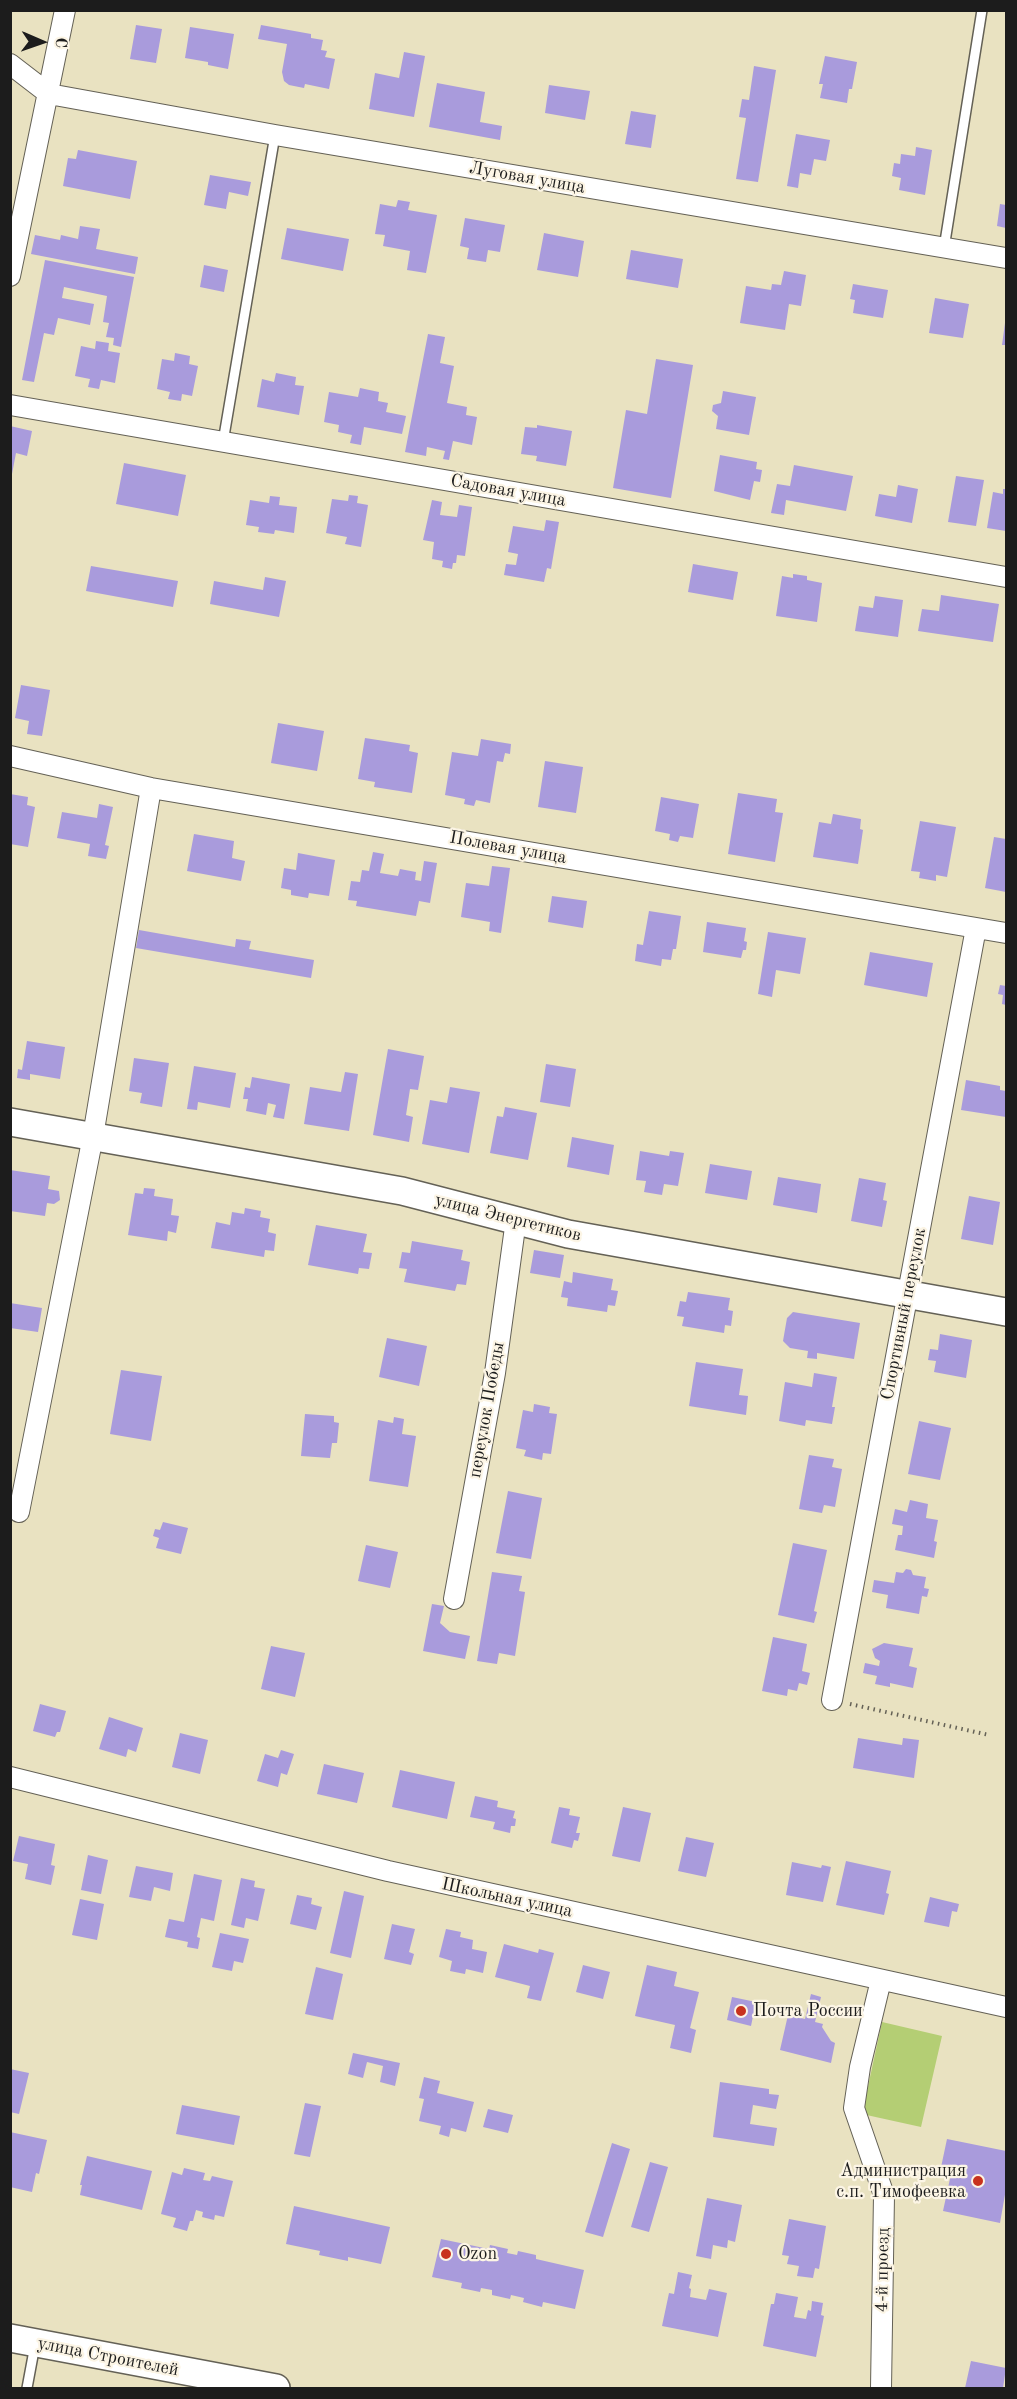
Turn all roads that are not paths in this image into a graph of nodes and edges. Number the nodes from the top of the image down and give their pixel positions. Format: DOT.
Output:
graph roads {
  1 [pos="65,10"];
  2 [pos="982,10"];
  3 [pos="10,64"];
  4 [pos="49,94"];
  5 [pos="275,135"];
  6 [pos="944,248"];
  7 [pos="1006,258"];
  8 [pos="10,276"];
  9 [pos="10,405"];
  10 [pos="223,442"];
  11 [pos="1006,577"];
  12 [pos="10,756"];
  13 [pos="151,788"];
  14 [pos="976,928"];
  15 [pos="1006,933"];
  16 [pos="10,1122"];
  17 [pos="93,1136"];
  18 [pos="516,1220"];
  19 [pos="908,1295"];
  20 [pos="1006,1312"];
  21 [pos="19,1512"];
  22 [pos="454,1599"];
  23 [pos="832,1700"];
  24 [pos="10,1777"];
  25 [pos="881,1980"];
  26 [pos="1006,2007"];
  27 [pos="23,2340"];
  28 [pos="27,2388"];
  29 [pos="276,2388"];
  30 [pos="881,2388"];
  1 -- 4 [label="street"];
  2 -- 6 [label="lane"];
  3 -- 4 [label="street"];
  4 -- 5 [label="street, Луговая улица"];
  4 -- 8 [label="street"];
  5 -- 6 [label="street, Луговая улица"];
  5 -- 10 [label="lane"];
  6 -- 7 [label="street, Луговая улица"];
  9 -- 10 [label="street, Садовая улица"];
  10 -- 11 [label="street, Садовая улица"];
  12 -- 13 [label="street, Полевая улица"];
  13 -- 14 [label="street, Полевая улица"];
  13 -- 17 [label="street"];
  14 -- 15 [label="street, Полевая улица"];
  14 -- 19 [label="street, Спортивный переулок"];
  16 -- 17 [label="street, улица Энергетиков"];
  17 -- 18 [label="street, улица Энергетиков"];
  17 -- 21 [label="street"];
  18 -- 19 [label="street, улица Энергетиков"];
  18 -- 22 [label="street, переулок Победы"];
  19 -- 20 [label="street, улица Энергетиков"];
  19 -- 23 [label="street, Спортивный переулок"];
  24 -- 25 [label="street, Школьная улица"];
  25 -- 26 [label="street, Школьная улица"];
  25 -- 30 [label="street, 4-й проезд"];
  27 -- 28 [label="lane"];
  27 -- 29 [label="street, улица Строителей"];
}
